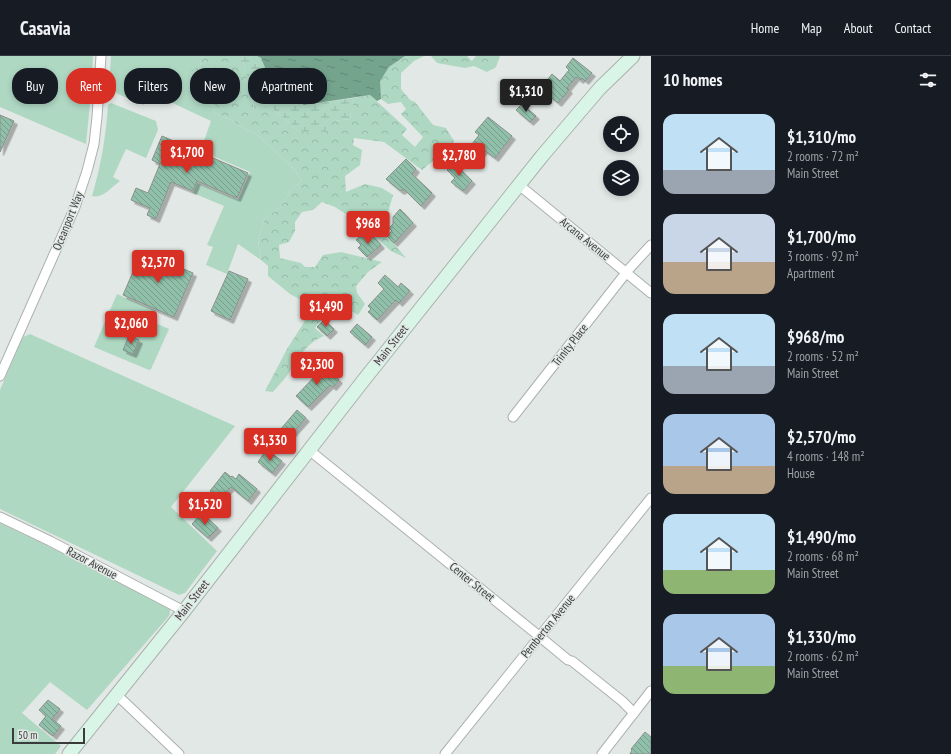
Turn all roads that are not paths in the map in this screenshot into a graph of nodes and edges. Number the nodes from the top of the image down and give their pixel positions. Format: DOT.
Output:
graph roads {
  1 [pos="101,56"];
  2 [pos="633,56"];
  3 [pos="519,185"];
  4 [pos="651,245"];
  5 [pos="627,274"];
  6 [pos="651,293"];
  7 [pos="0,376"];
  8 [pos="513,417"];
  9 [pos="309,450"];
  10 [pos="651,498"];
  11 [pos="0,517"];
  12 [pos="184,611"];
  13 [pos="539,636"];
  14 [pos="651,691"];
  15 [pos="117,695"];
  16 [pos="634,713"];
  17 [pos="69,754"];
  18 [pos="180,754"];
  19 [pos="445,754"];
  20 [pos="602,754"];
  1 -- 7 [label="street, Oceanport Way"];
  2 -- 3 [label="street, Main Street"];
  3 -- 5 [label="street, Arcana Avenue"];
  3 -- 9 [label="street, Main Street"];
  4 -- 5 [label="street, Trinity Place"];
  5 -- 6 [label="street, Arcana Avenue"];
  5 -- 8 [label="street, Trinity Place"];
  9 -- 12 [label="street, Main Street"];
  9 -- 13 [label="street, Center Street"];
  10 -- 13 [label="street, Pemberton Avenue"];
  11 -- 12 [label="street, Razor Avenue"];
  12 -- 15 [label="street, Main Street"];
  13 -- 16 [label="street, Center Street"];
  13 -- 19 [label="street, Pemberton Avenue"];
  14 -- 16 [label="street"];
  15 -- 17 [label="street, Main Street"];
  15 -- 18 [label="street"];
  16 -- 20 [label="street"];
}
